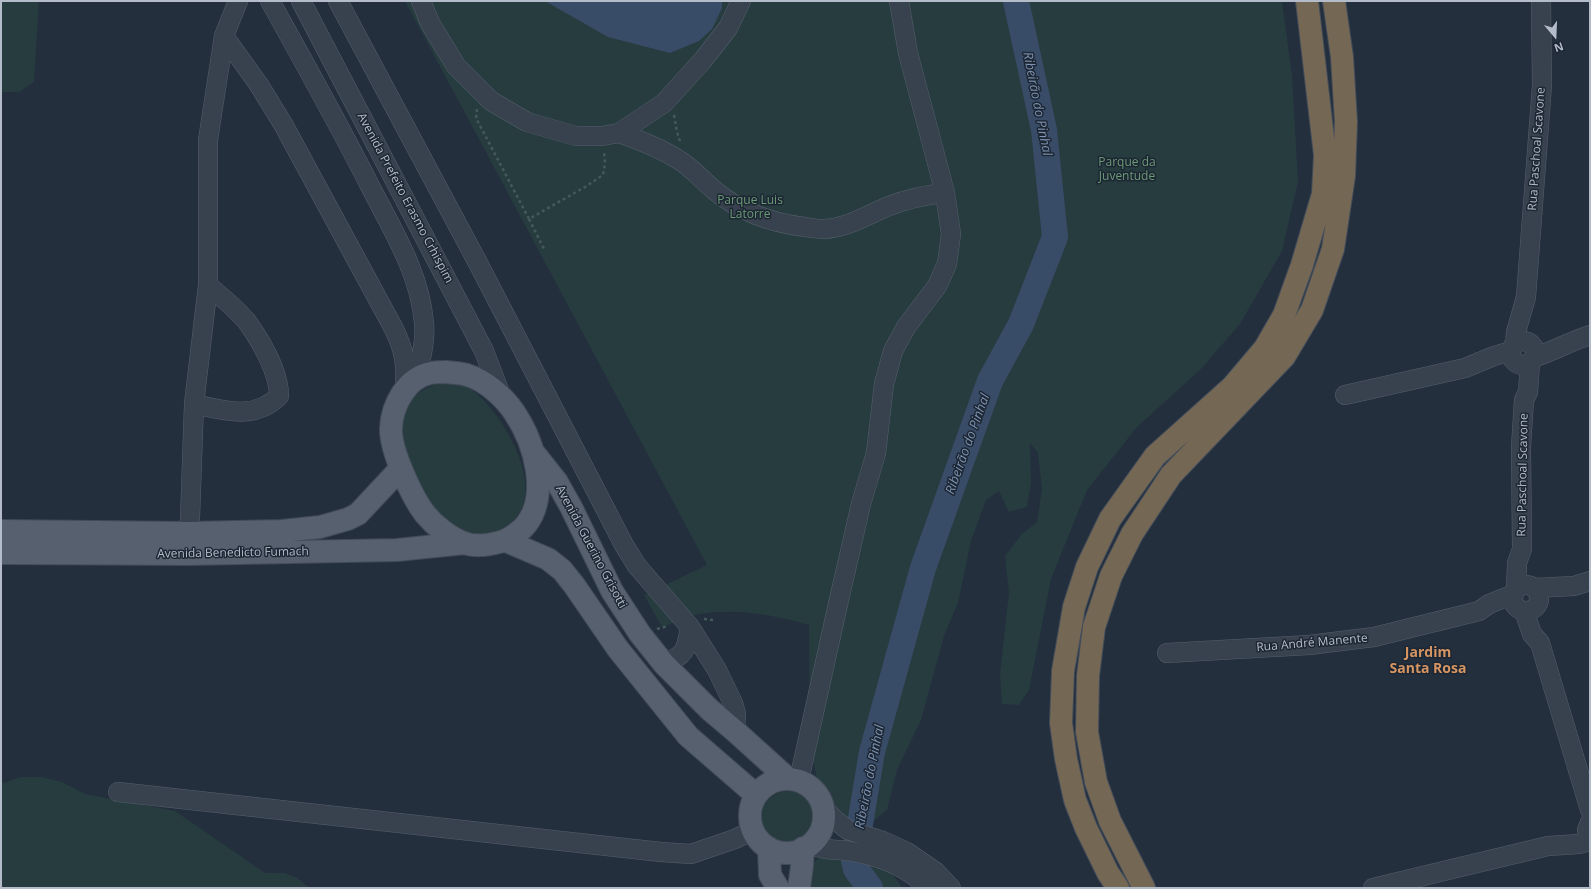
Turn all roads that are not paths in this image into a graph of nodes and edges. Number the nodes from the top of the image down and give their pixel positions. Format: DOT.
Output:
graph roads {
  1 [pos="238,1"];
  2 [pos="270,1"];
  3 [pos="301,1"];
  4 [pos="338,1"];
  5 [pos="420,1"];
  6 [pos="742,1"];
  7 [pos="899,1"];
  8 [pos="1307,1"];
  9 [pos="1334,1"];
  10 [pos="1541,1"];
  11 [pos="224,36"];
  12 [pos="611,134"];
  13 [pos="944,193"];
  14 [pos="208,285"];
  15 [pos="1582,337"];
  16 [pos="1523,354"];
  17 [pos="410,384"];
  18 [pos="1345,395"];
  19 [pos="502,398"];
  20 [pos="194,404"];
  21 [pos="531,449"];
  22 [pos="401,468"];
  23 [pos="358,514"];
  24 [pos="1,531"];
  25 [pos="188,533"];
  26 [pos="506,541"];
  27 [pos="465,543"];
  28 [pos="373,550"];
  29 [pos="1,553"];
  30 [pos="189,554"];
  31 [pos="1582,584"];
  32 [pos="1527,598"];
  33 [pos="690,627"];
  34 [pos="1167,653"];
  35 [pos="670,662"];
  36 [pos="717,670"];
  37 [pos="735,730"];
  38 [pos="793,779"];
  39 [pos="118,792"];
  40 [pos="756,795"];
  41 [pos="823,807"];
  42 [pos="1590,810"];
  43 [pos="753,830"];
  44 [pos="1589,833"];
  45 [pos="806,846"];
  46 [pos="769,848"];
  47 [pos="878,848"];
  48 [pos="778,888"];
  49 [pos="799,888"];
  50 [pos="928,888"];
  51 [pos="951,888"];
  52 [pos="1118,888"];
  53 [pos="1144,888"];
  54 [pos="1373,888"];
  1 -- 11 [label="street"];
  2 -- 17 [label="street, Avenida Prefeito Erasmo Crhispim"];
  3 -- 19 [label="street, Avenida Prefeito Erasmo Crhispim"];
  4 -- 33 [label="street"];
  5 -- 12 [label="street"];
  6 -- 12 [label="street"];
  7 -- 13 [label="street"];
  8 -- 52 [label="highway"];
  9 -- 53 [label="highway"];
  10 -- 16 [label="street, Rua Paschoal Scavone"];
  11 -- 14 [label="street"];
  11 -- 17 [label="street"];
  12 -- 13 [label="street"];
  13 -- 38 [label="street"];
  14 -- 20 [label="street"];
  14 -- 20 [label="street"];
  15 -- 16 [label="street"];
  16 -- 18 [label="street"];
  16 -- 32 [label="street, Rua Paschoal Scavone"];
  17 -- 19 [label="main road"];
  17 -- 22 [label="main road"];
  19 -- 21 [label="main road"];
  20 -- 25 [label="street"];
  21 -- 26 [label="main road"];
  21 -- 35 [label="main road, Avenida Guerino Grisotti"];
  22 -- 23 [label="main road, Avenida Benedicto Fumach"];
  22 -- 27 [label="main road"];
  23 -- 25 [label="main road, Avenida Benedicto Fumach"];
  23 -- 28 [label="main road"];
  24 -- 25 [label="main road, Avenida Benedicto Fumach"];
  25 -- 30 [label="street"];
  26 -- 27 [label="main road"];
  26 -- 40 [label="main road"];
  27 -- 28 [label="main road, Avenida Benedicto Fumach"];
  28 -- 30 [label="main road, Avenida Benedicto Fumach"];
  29 -- 30 [label="main road, Avenida Benedicto Fumach"];
  31 -- 32 [label="street, Rua André Manente"];
  32 -- 34 [label="street, Rua André Manente"];
  32 -- 42 [label="street, Rua Paschoal Scavone"];
  33 -- 35 [label="street"];
  33 -- 36 [label="street"];
  35 -- 36 [label="street"];
  35 -- 37 [label="main road, Avenida Guerino Grisotti"];
  36 -- 37 [label="street"];
  37 -- 38 [label="main road, Avenida Guerino Grisotti"];
  38 -- 40 [label="main road"];
  38 -- 41 [label="main road"];
  39 -- 43 [label="street"];
  40 -- 43 [label="main road"];
  41 -- 45 [label="main road"];
  41 -- 47 [label="street"];
  43 -- 46 [label="main road"];
  44 -- 54 [label="street"];
  45 -- 46 [label="main road"];
  45 -- 47 [label="street"];
  45 -- 49 [label="main road"];
  46 -- 48 [label="main road"];
  47 -- 50 [label="street"];
  47 -- 51 [label="street"];
}
